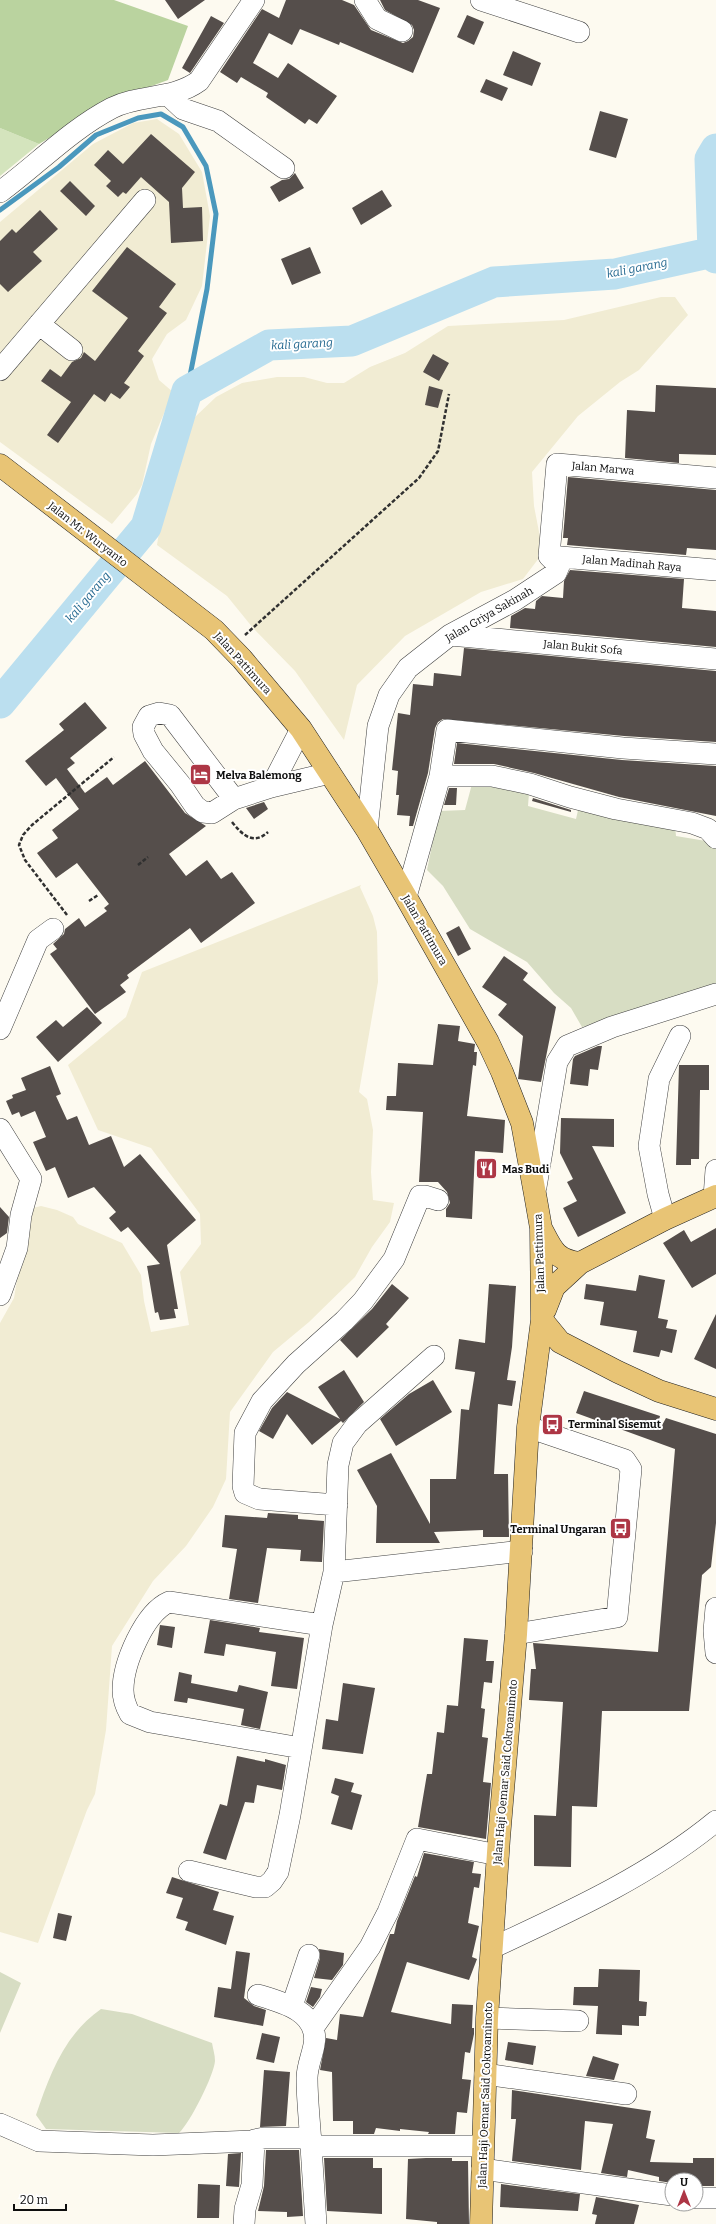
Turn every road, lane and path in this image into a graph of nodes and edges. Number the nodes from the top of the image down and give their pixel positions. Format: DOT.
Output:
graph roads {
  1 [pos="254,0"];
  2 [pos="365,0"];
  3 [pos="481,0"];
  4 [pos="402,31"];
  5 [pos="579,32"];
  6 [pos="168,95"];
  7 [pos="284,168"];
  8 [pos="0,192"];
  9 [pos="145,200"];
  10 [pos="40,324"];
  11 [pos="72,350"];
  12 [pos="0,370"];
  13 [pos="449,394"];
  14 [pos="0,466"];
  15 [pos="716,478"];
  16 [pos="549,556"];
  17 [pos="716,570"];
  18 [pos="176,602"];
  19 [pos="450,635"];
  20 [pos="232,648"];
  21 [pos="716,658"];
  22 [pos="300,729"];
  23 [pos="716,754"];
  24 [pos="114,757"];
  25 [pos="330,773"];
  26 [pos="440,776"];
  27 [pos="271,787"];
  28 [pos="228,803"];
  29 [pos="367,830"];
  30 [pos="268,832"];
  31 [pos="716,838"];
  32 [pos="148,857"];
  33 [pos="138,865"];
  34 [pos="98,895"];
  35 [pos="406,897"];
  36 [pos="90,902"];
  37 [pos="61,923"];
  38 [pos="716,994"];
  39 [pos="0,1029"];
  40 [pos="680,1036"];
  41 [pos="0,1129"];
  42 [pos="716,1170"];
  43 [pos="535,1194"];
  44 [pos="715,1197"];
  45 [pos="438,1200"];
  46 [pos="665,1219"];
  47 [pos="541,1228"];
  48 [pos="580,1263"];
  49 [pos="0,1295"];
  50 [pos="542,1320"];
  51 [pos="434,1356"];
  52 [pos="716,1409"];
  53 [pos="528,1427"];
  54 [pos="337,1505"];
  55 [pos="522,1551"];
  56 [pos="334,1572"];
  57 [pos="716,1608"];
  58 [pos="322,1626"];
  59 [pos="715,1631"];
  60 [pos="516,1634"];
  61 [pos="716,1653"];
  62 [pos="301,1748"];
  63 [pos="716,1821"];
  64 [pos="498,1856"];
  65 [pos="189,1871"];
  66 [pos="492,1948"];
  67 [pos="309,1955"];
  68 [pos="258,1996"];
  69 [pos="292,2006"];
  70 [pos="487,2018"];
  71 [pos="578,2021"];
  72 [pos="313,2028"];
  73 [pos="485,2074"];
  74 [pos="626,2094"];
  75 [pos="0,2124"];
  76 [pos="253,2141"];
  77 [pos="311,2142"];
  78 [pos="482,2146"];
  79 [pos="482,2169"];
  80 [pos="664,2194"];
  81 [pos="704,2198"];
  82 [pos="716,2198"];
  83 [pos="244,2224"];
  84 [pos="316,2224"];
  85 [pos="481,2224"];
  1 -- 6 [label="street"];
  2 -- 4 [label="street"];
  3 -- 5 [label="street"];
  6 -- 7 [label="street"];
  6 -- 8 [label="street"];
  9 -- 10 [label="street"];
  10 -- 11 [label="street"];
  10 -- 12 [label="street"];
  13 -- 20 [label="path"];
  14 -- 18 [label="main road, Jalan Mr. Wuryanto"];
  15 -- 16 [label="street, Jalan Marwa"];
  16 -- 17 [label="street, Jalan Madinah Raya"];
  16 -- 19 [label="street, Jalan Griya Sakinah"];
  18 -- 20 [label="main road, Jalan Pattimura"];
  19 -- 21 [label="street, Jalan Bukit Sofa"];
  19 -- 29 [label="street, Jalan Griya Sakinah"];
  20 -- 22 [label="main road, Jalan Pattimura"];
  22 -- 25 [label="main road, Jalan Pattimura"];
  22 -- 27 [label="street"];
  23 -- 26 [label="street"];
  24 -- 37 [label="path"];
  25 -- 27 [label="street"];
  25 -- 29 [label="main road, Jalan Pattimura"];
  26 -- 31 [label="street"];
  26 -- 35 [label="street"];
  27 -- 28 [label="street"];
  28 -- 28 [label="street"];
  28 -- 30 [label="path"];
  29 -- 35 [label="main road, Jalan Pattimura"];
  32 -- 33 [label="path"];
  34 -- 36 [label="path"];
  35 -- 43 [label="main road, Jalan Pattimura"];
  37 -- 39 [label="street"];
  38 -- 43 [label="street"];
  40 -- 46 [label="street"];
  41 -- 49 [label="street"];
  42 -- 44 [label="street"];
  43 -- 47 [label="main road, Jalan Pattimura"];
  44 -- 46 [label="main road"];
  45 -- 54 [label="street"];
  46 -- 48 [label="main road"];
  47 -- 48 [label="main road"];
  47 -- 50 [label="main road, Jalan Pattimura"];
  48 -- 50 [label="main road"];
  50 -- 52 [label="main road"];
  50 -- 53 [label="main road, Jalan Haji Oemar Said Cokroaminoto"];
  51 -- 54 [label="street"];
  53 -- 55 [label="main road, Jalan Haji Oemar Said Cokroaminoto"];
  53 -- 60 [label="street"];
  54 -- 56 [label="street"];
  55 -- 56 [label="street"];
  55 -- 60 [label="main road, Jalan Haji Oemar Said Cokroaminoto"];
  56 -- 58 [label="street"];
  57 -- 59 [label="street"];
  58 -- 62 [label="street"];
  58 -- 62 [label="street"];
  59 -- 61 [label="street"];
  60 -- 64 [label="main road, Jalan Haji Oemar Said Cokroaminoto"];
  62 -- 65 [label="street"];
  63 -- 66 [label="street"];
  64 -- 66 [label="main road, Jalan Haji Oemar Said Cokroaminoto"];
  64 -- 72 [label="street"];
  66 -- 70 [label="main road, Jalan Haji Oemar Said Cokroaminoto"];
  67 -- 69 [label="street"];
  68 -- 69 [label="street"];
  69 -- 72 [label="street"];
  70 -- 71 [label="street"];
  70 -- 73 [label="main road, Jalan Haji Oemar Said Cokroaminoto"];
  72 -- 77 [label="street"];
  73 -- 74 [label="street"];
  73 -- 78 [label="main road, Jalan Haji Oemar Said Cokroaminoto"];
  75 -- 76 [label="street"];
  76 -- 77 [label="street"];
  76 -- 83 [label="street"];
  77 -- 78 [label="street"];
  77 -- 84 [label="street"];
  78 -- 79 [label="main road, Jalan Haji Oemar Said Cokroaminoto"];
  79 -- 80 [label="street"];
  79 -- 85 [label="main road, Jalan Haji Oemar Said Cokroaminoto"];
  81 -- 82 [label="street"];
}
